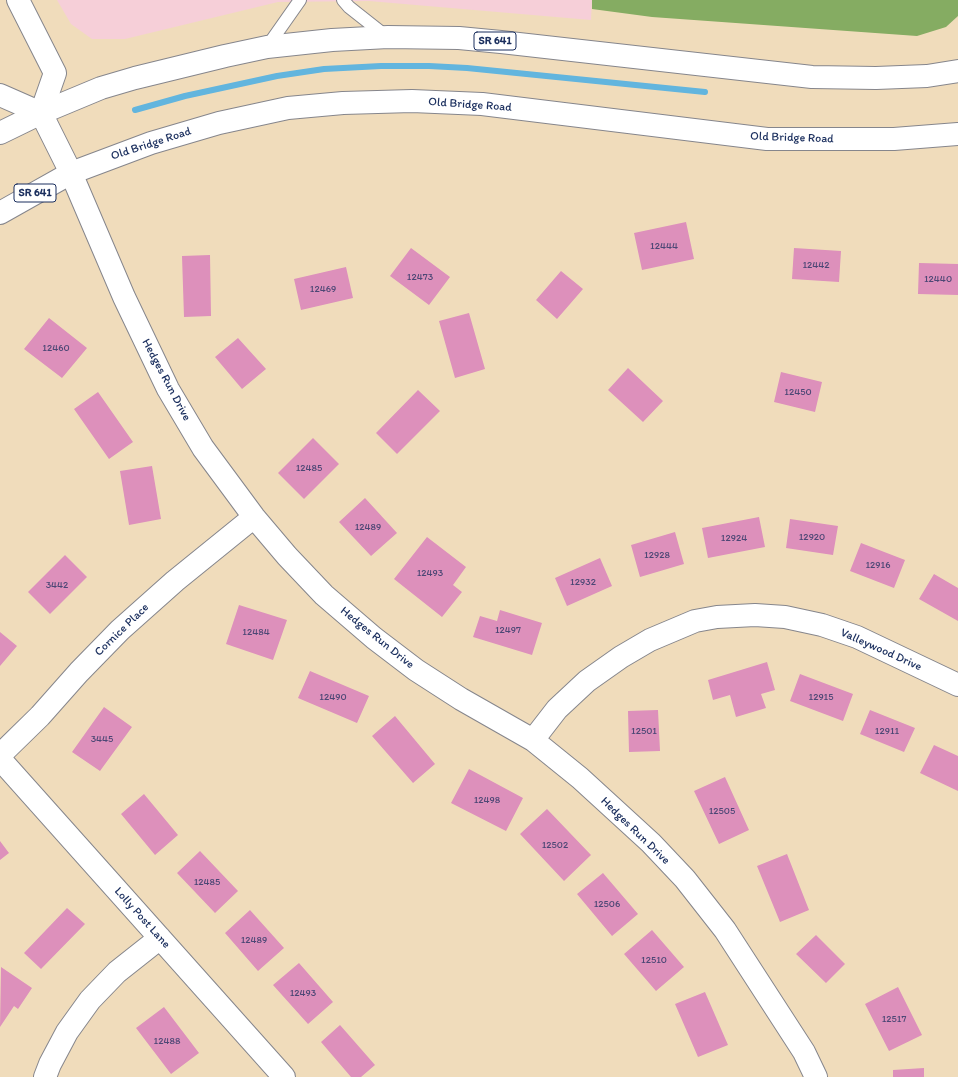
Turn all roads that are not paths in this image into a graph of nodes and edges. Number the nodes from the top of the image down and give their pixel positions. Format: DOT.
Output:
graph roads {
  1 [pos="18,0"];
  2 [pos="300,0"];
  3 [pos="343,0"];
  4 [pos="388,38"];
  5 [pos="267,47"];
  6 [pos="958,71"];
  7 [pos="0,95"];
  8 [pos="40,113"];
  9 [pos="0,133"];
  10 [pos="958,134"];
  11 [pos="71,173"];
  12 [pos="0,213"];
  13 [pos="254,517"];
  14 [pos="958,685"];
  15 [pos="532,740"];
  16 [pos="0,755"];
  17 [pos="0,758"];
  18 [pos="160,938"];
  19 [pos="45,1077"];
  20 [pos="284,1077"];
  21 [pos="816,1077"];
  1 -- 8 [label="street"];
  2 -- 5 [label="lane"];
  3 -- 4 [label="lane"];
  4 -- 5 [label="street, SR 641"];
  4 -- 6 [label="street, SR 641"];
  5 -- 8 [label="street, SR 641"];
  7 -- 8 [label="street"];
  8 -- 9 [label="street, SR 641"];
  8 -- 11 [label="street, Hedges Run Drive"];
  10 -- 11 [label="street, Old Bridge Road / SR 641"];
  11 -- 12 [label="street, Old Bridge Road / SR 641"];
  11 -- 13 [label="street, Hedges Run Drive"];
  13 -- 15 [label="street, Hedges Run Drive"];
  13 -- 16 [label="street, Cornice Place"];
  14 -- 15 [label="street, Valleywood Drive"];
  15 -- 21 [label="street, Hedges Run Drive"];
  17 -- 18 [label="street, Lolly Post Lane"];
  18 -- 19 [label="street"];
  18 -- 20 [label="street, Lolly Post Lane"];
}
